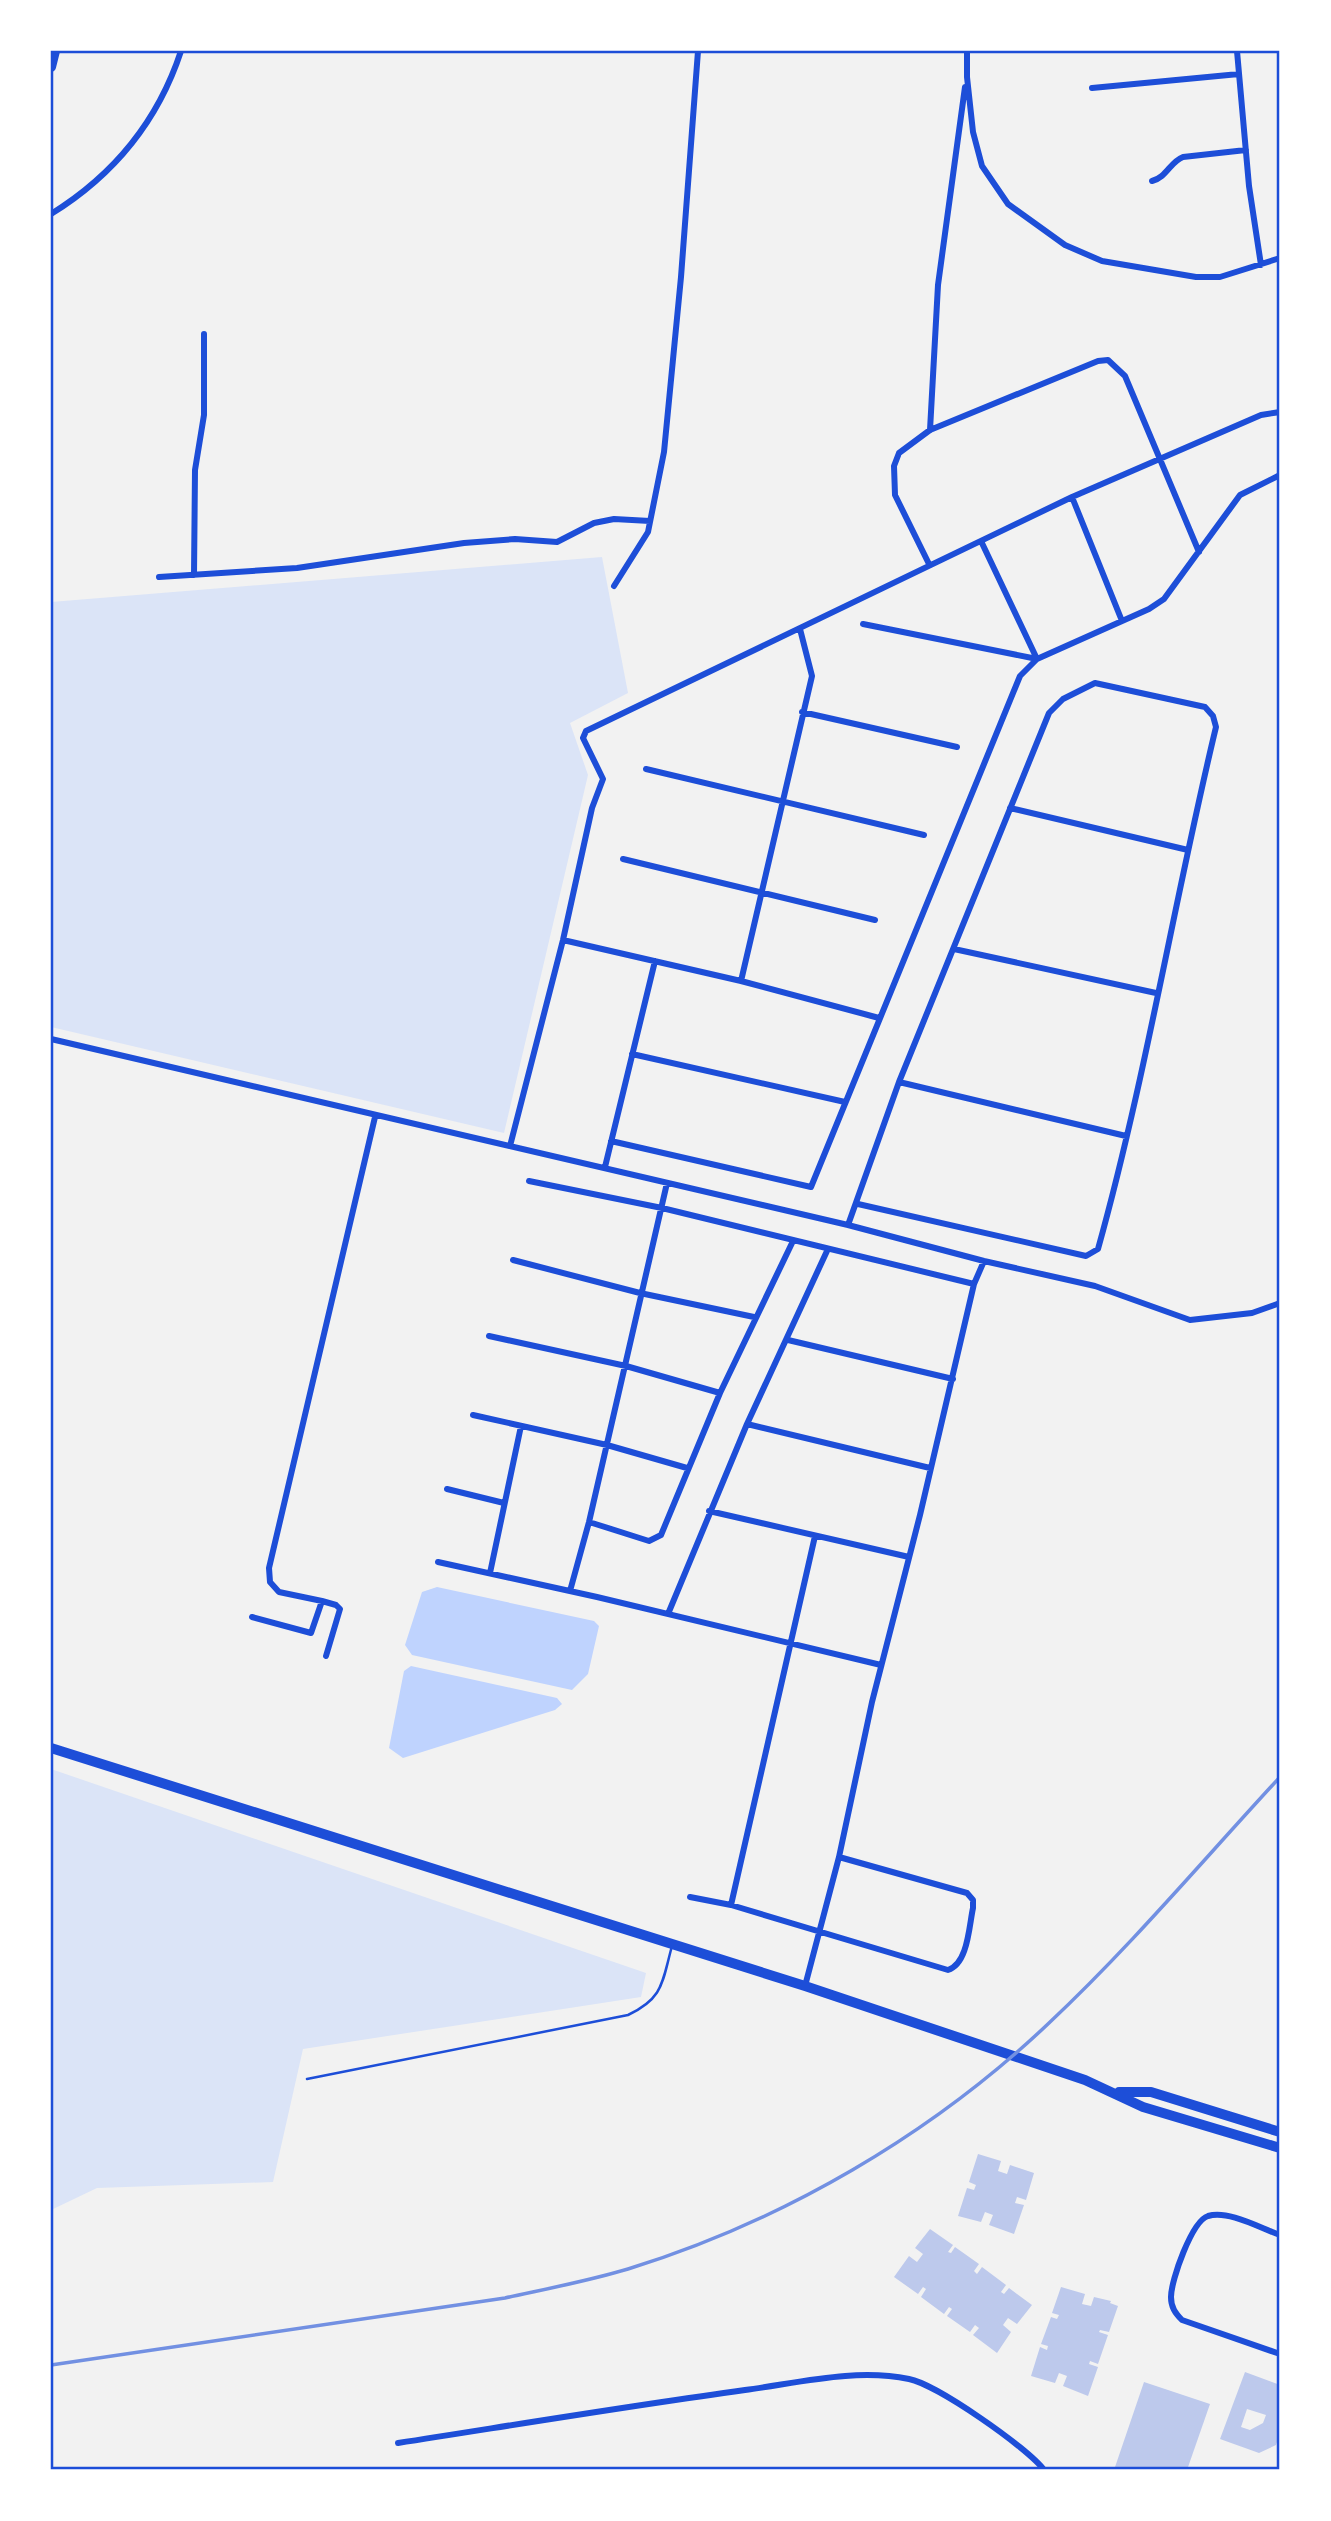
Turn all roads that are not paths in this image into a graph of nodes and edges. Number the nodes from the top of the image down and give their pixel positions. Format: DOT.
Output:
graph roads {
  1 [pos="55,51"];
  2 [pos="181,51"];
  3 [pos="698,51"];
  4 [pos="967,51"];
  5 [pos="1237,51"];
  6 [pos="51,67"];
  7 [pos="1239,74"];
  8 [pos="967,77"];
  9 [pos="1092,88"];
  10 [pos="1246,150"];
  11 [pos="1152,181"];
  12 [pos="51,214"];
  13 [pos="1280,258"];
  14 [pos="1261,265"];
  15 [pos="204,334"];
  16 [pos="1280,412"];
  17 [pos="930,430"];
  18 [pos="1160,457"];
  19 [pos="1280,475"];
  20 [pos="1072,497"];
  21 [pos="650,521"];
  22 [pos="981,541"];
  23 [pos="1199,552"];
  24 [pos="929,564"];
  25 [pos="194,575"];
  26 [pos="159,577"];
  27 [pos="614,586"];
  28 [pos="1122,621"];
  29 [pos="863,624"];
  30 [pos="800,629"];
  31 [pos="1037,659"];
  32 [pos="803,712"];
  33 [pos="957,747"];
  34 [pos="646,769"];
  35 [pos="783,804"];
  36 [pos="1010,808"];
  37 [pos="924,835"];
  38 [pos="1188,850"];
  39 [pos="623,859"];
  40 [pos="763,894"];
  41 [pos="875,920"];
  42 [pos="563,940"];
  43 [pos="954,949"];
  44 [pos="654,961"];
  45 [pos="741,981"];
  46 [pos="1156,993"];
  47 [pos="878,1018"];
  48 [pos="51,1039"];
  49 [pos="632,1054"];
  50 [pos="899,1082"];
  51 [pos="845,1102"];
  52 [pos="375,1117"];
  53 [pos="1126,1136"];
  54 [pos="611,1141"];
  55 [pos="510,1146"];
  56 [pos="605,1167"];
  57 [pos="529,1181"];
  58 [pos="667,1183"];
  59 [pos="858,1204"];
  60 [pos="662,1208"];
  61 [pos="848,1225"];
  62 [pos="793,1241"];
  63 [pos="827,1251"];
  64 [pos="513,1260"];
  65 [pos="984,1261"];
  66 [pos="974,1284"];
  67 [pos="640,1293"];
  68 [pos="1280,1303"];
  69 [pos="754,1317"];
  70 [pos="489,1336"];
  71 [pos="788,1340"];
  72 [pos="626,1366"];
  73 [pos="953,1378"];
  74 [pos="720,1393"];
  75 [pos="473,1415"];
  76 [pos="747,1424"];
  77 [pos="521,1426"];
  78 [pos="607,1445"];
  79 [pos="688,1468"];
  80 [pos="930,1468"];
  81 [pos="447,1489"];
  82 [pos="504,1503"];
  83 [pos="709,1511"];
  84 [pos="589,1522"];
  85 [pos="815,1536"];
  86 [pos="909,1557"];
  87 [pos="438,1562"];
  88 [pos="490,1573"];
  89 [pos="570,1591"];
  90 [pos="322,1601"];
  91 [pos="668,1614"];
  92 [pos="252,1617"];
  93 [pos="788,1643"];
  94 [pos="326,1656"];
  95 [pos="881,1665"];
  96 [pos="51,1748"];
  97 [pos="839,1857"];
  98 [pos="690,1897"];
  99 [pos="731,1905"];
  100 [pos="819,1932"];
  101 [pos="672,1946"];
  102 [pos="805,1986"];
  103 [pos="307,2079"];
  104 [pos="1115,2092"];
  105 [pos="1279,2130"];
  106 [pos="1280,2150"];
  107 [pos="1280,2235"];
  108 [pos="1280,2354"];
  109 [pos="398,2442"];
  110 [pos="1044,2470"];
  1 -- 6 [label="main road"];
  2 -- 12 [label="street"];
  3 -- 21 [label="street"];
  4 -- 8 [label="street"];
  5 -- 7 [label="street"];
  7 -- 9 [label="street"];
  7 -- 10 [label="street"];
  8 -- 14 [label="street"];
  8 -- 17 [label="street"];
  10 -- 11 [label="street"];
  10 -- 14 [label="street"];
  13 -- 14 [label="street"];
  15 -- 25 [label="street"];
  16 -- 18 [label="street"];
  17 -- 18 [label="street"];
  17 -- 24 [label="street"];
  18 -- 20 [label="street"];
  18 -- 23 [label="street"];
  19 -- 23 [label="street"];
  20 -- 22 [label="street"];
  20 -- 28 [label="street"];
  21 -- 25 [label="street"];
  21 -- 27 [label="street"];
  22 -- 24 [label="street"];
  22 -- 31 [label="street"];
  23 -- 28 [label="street"];
  24 -- 30 [label="street"];
  25 -- 26 [label="street"];
  28 -- 31 [label="street"];
  29 -- 31 [label="street"];
  30 -- 32 [label="street"];
  30 -- 42 [label="street"];
  31 -- 47 [label="street"];
  32 -- 33 [label="street"];
  32 -- 35 [label="street"];
  34 -- 35 [label="street"];
  35 -- 37 [label="street"];
  35 -- 40 [label="street"];
  36 -- 38 [label="street"];
  36 -- 38 [label="street"];
  36 -- 43 [label="street"];
  38 -- 46 [label="street"];
  39 -- 40 [label="street"];
  40 -- 41 [label="street"];
  40 -- 45 [label="street"];
  42 -- 44 [label="street"];
  42 -- 55 [label="street"];
  43 -- 46 [label="street"];
  43 -- 50 [label="street"];
  44 -- 45 [label="street"];
  44 -- 49 [label="street"];
  45 -- 47 [label="street"];
  46 -- 53 [label="street"];
  47 -- 51 [label="street"];
  48 -- 52 [label="street"];
  49 -- 51 [label="street"];
  49 -- 54 [label="street"];
  50 -- 53 [label="street"];
  50 -- 59 [label="street"];
  51 -- 54 [label="street"];
  52 -- 55 [label="street"];
  52 -- 90 [label="street"];
  53 -- 59 [label="street"];
  54 -- 56 [label="street"];
  55 -- 56 [label="street"];
  56 -- 58 [label="street"];
  57 -- 60 [label="street"];
  58 -- 60 [label="street"];
  58 -- 61 [label="street"];
  59 -- 61 [label="street"];
  60 -- 62 [label="street"];
  60 -- 67 [label="street"];
  61 -- 65 [label="street"];
  62 -- 63 [label="street"];
  62 -- 69 [label="street"];
  63 -- 66 [label="street"];
  63 -- 71 [label="street"];
  64 -- 67 [label="street"];
  65 -- 66 [label="street"];
  65 -- 68 [label="street"];
  66 -- 73 [label="street"];
  67 -- 69 [label="street"];
  67 -- 72 [label="street"];
  69 -- 74 [label="street"];
  70 -- 72 [label="street"];
  71 -- 73 [label="street"];
  71 -- 76 [label="street"];
  72 -- 74 [label="street"];
  72 -- 78 [label="street"];
  73 -- 80 [label="street"];
  74 -- 79 [label="street"];
  75 -- 77 [label="street"];
  76 -- 80 [label="street"];
  76 -- 83 [label="street"];
  77 -- 78 [label="street"];
  77 -- 82 [label="street"];
  78 -- 79 [label="street"];
  78 -- 84 [label="street"];
  79 -- 84 [label="street"];
  80 -- 86 [label="street"];
  81 -- 82 [label="street"];
  82 -- 88 [label="street"];
  83 -- 85 [label="street"];
  83 -- 91 [label="street"];
  84 -- 89 [label="street"];
  85 -- 86 [label="street"];
  85 -- 93 [label="street"];
  86 -- 95 [label="street"];
  87 -- 88 [label="street"];
  88 -- 89 [label="street"];
  89 -- 91 [label="street"];
  90 -- 92 [label="street"];
  90 -- 94 [label="street"];
  91 -- 93 [label="street"];
  93 -- 95 [label="street"];
  93 -- 99 [label="street"];
  95 -- 97 [label="street"];
  96 -- 101 [label="main road"];
  97 -- 100 [label="street"];
  97 -- 100 [label="street"];
  98 -- 99 [label="street"];
  99 -- 100 [label="street"];
  100 -- 102 [label="street"];
  101 -- 102 [label="main road"];
  101 -- 103 [label="lane"];
  102 -- 104 [label="main road"];
  104 -- 105 [label="main road"];
  104 -- 106 [label="main road"];
  107 -- 108 [label="street"];
  109 -- 110 [label="street"];
}
